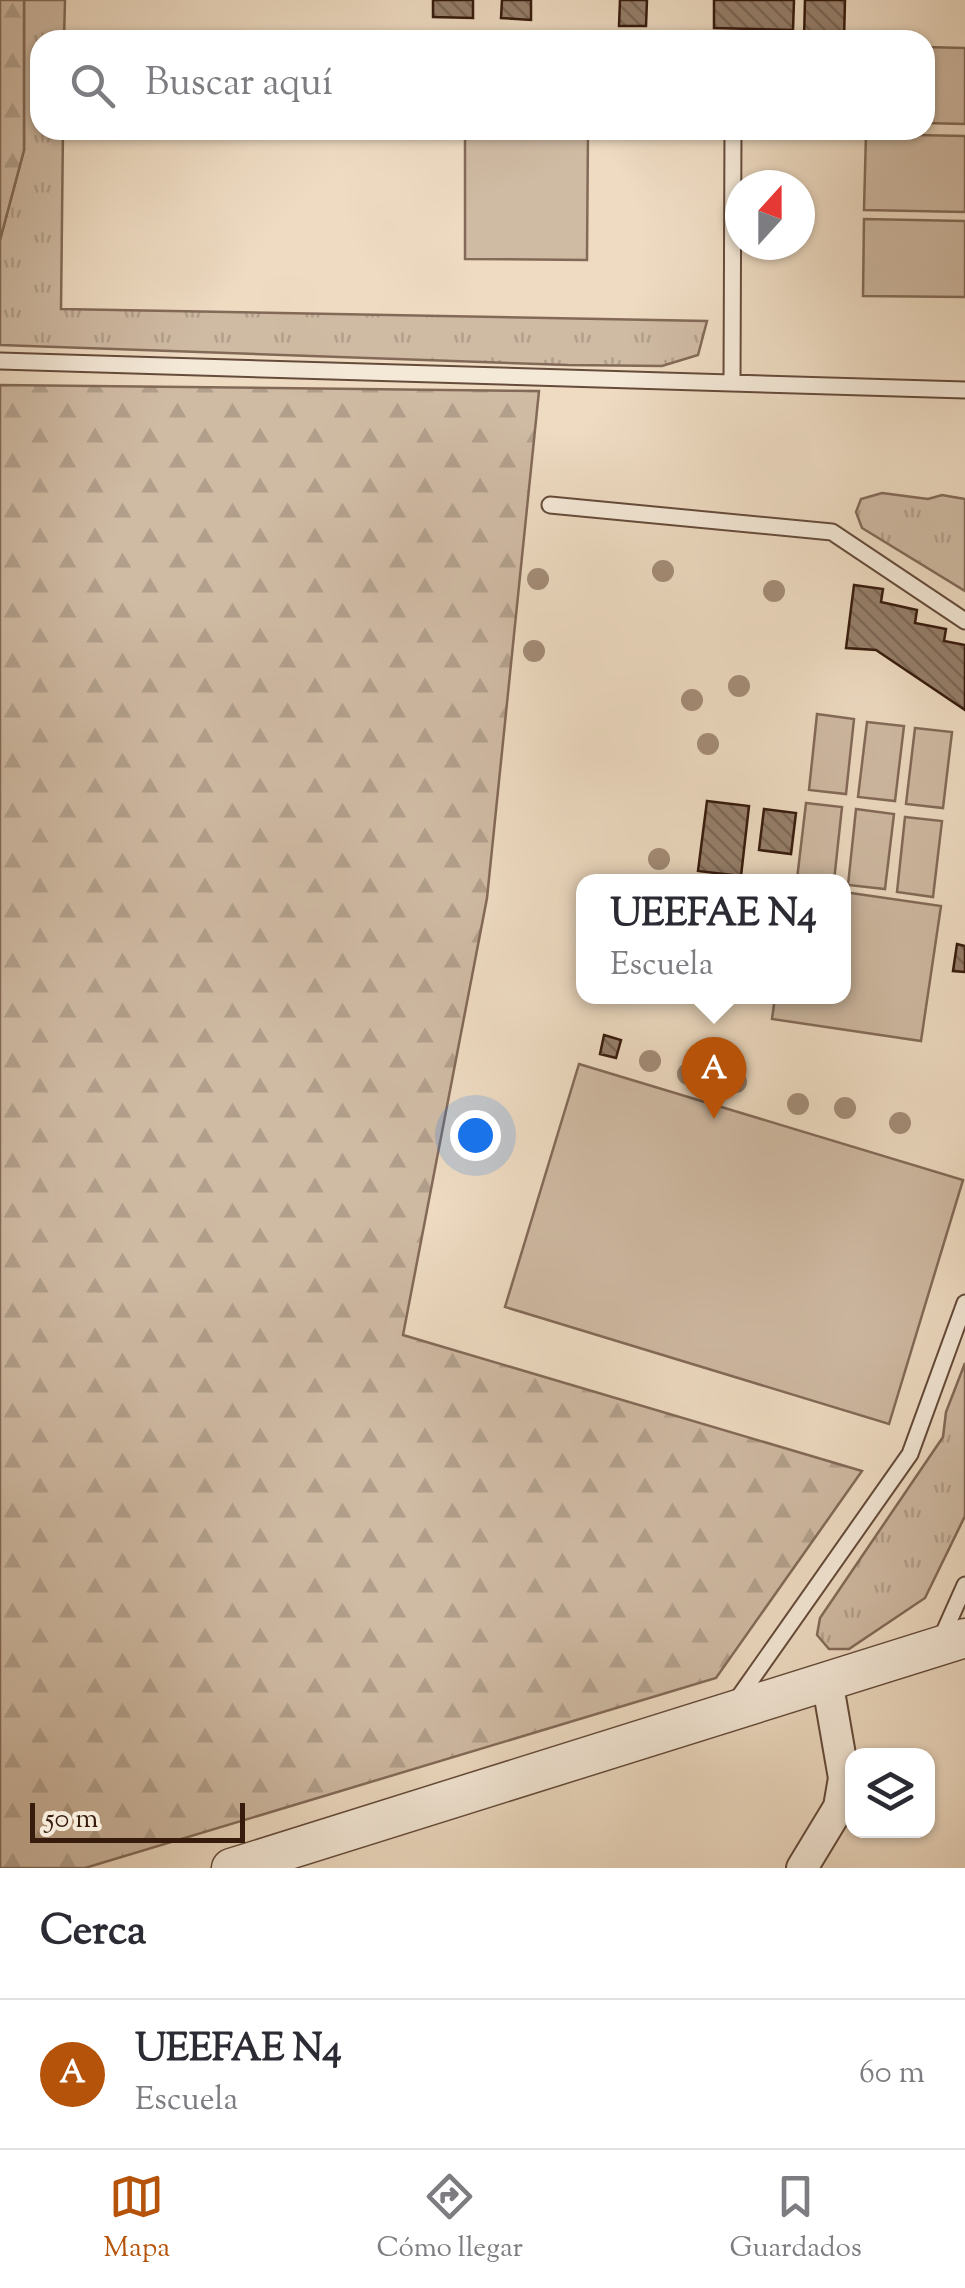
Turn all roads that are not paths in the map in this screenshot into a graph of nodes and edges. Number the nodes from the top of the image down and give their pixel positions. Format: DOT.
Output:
graph roads {
  1 [pos="733,140"];
  2 [pos="0,361"];
  3 [pos="732,382"];
  4 [pos="965,390"];
  5 [pos="550,505"];
  6 [pos="965,620"];
  7 [pos="965,1303"];
  8 [pos="965,1586"];
  9 [pos="952,1642"];
  10 [pos="827,1680"];
  11 [pos="730,1709"];
  12 [pos="231,1868"];
  13 [pos="802,1868"];
  1 -- 3 [label="lane"];
  2 -- 3 [label="lane"];
  3 -- 4 [label="lane"];
  5 -- 6 [label="lane"];
  7 -- 11 [label="lane"];
  8 -- 9 [label="lane"];
  9 -- 10 [label="street"];
  10 -- 11 [label="street"];
  10 -- 13 [label="street"];
  11 -- 12 [label="street"];
}
